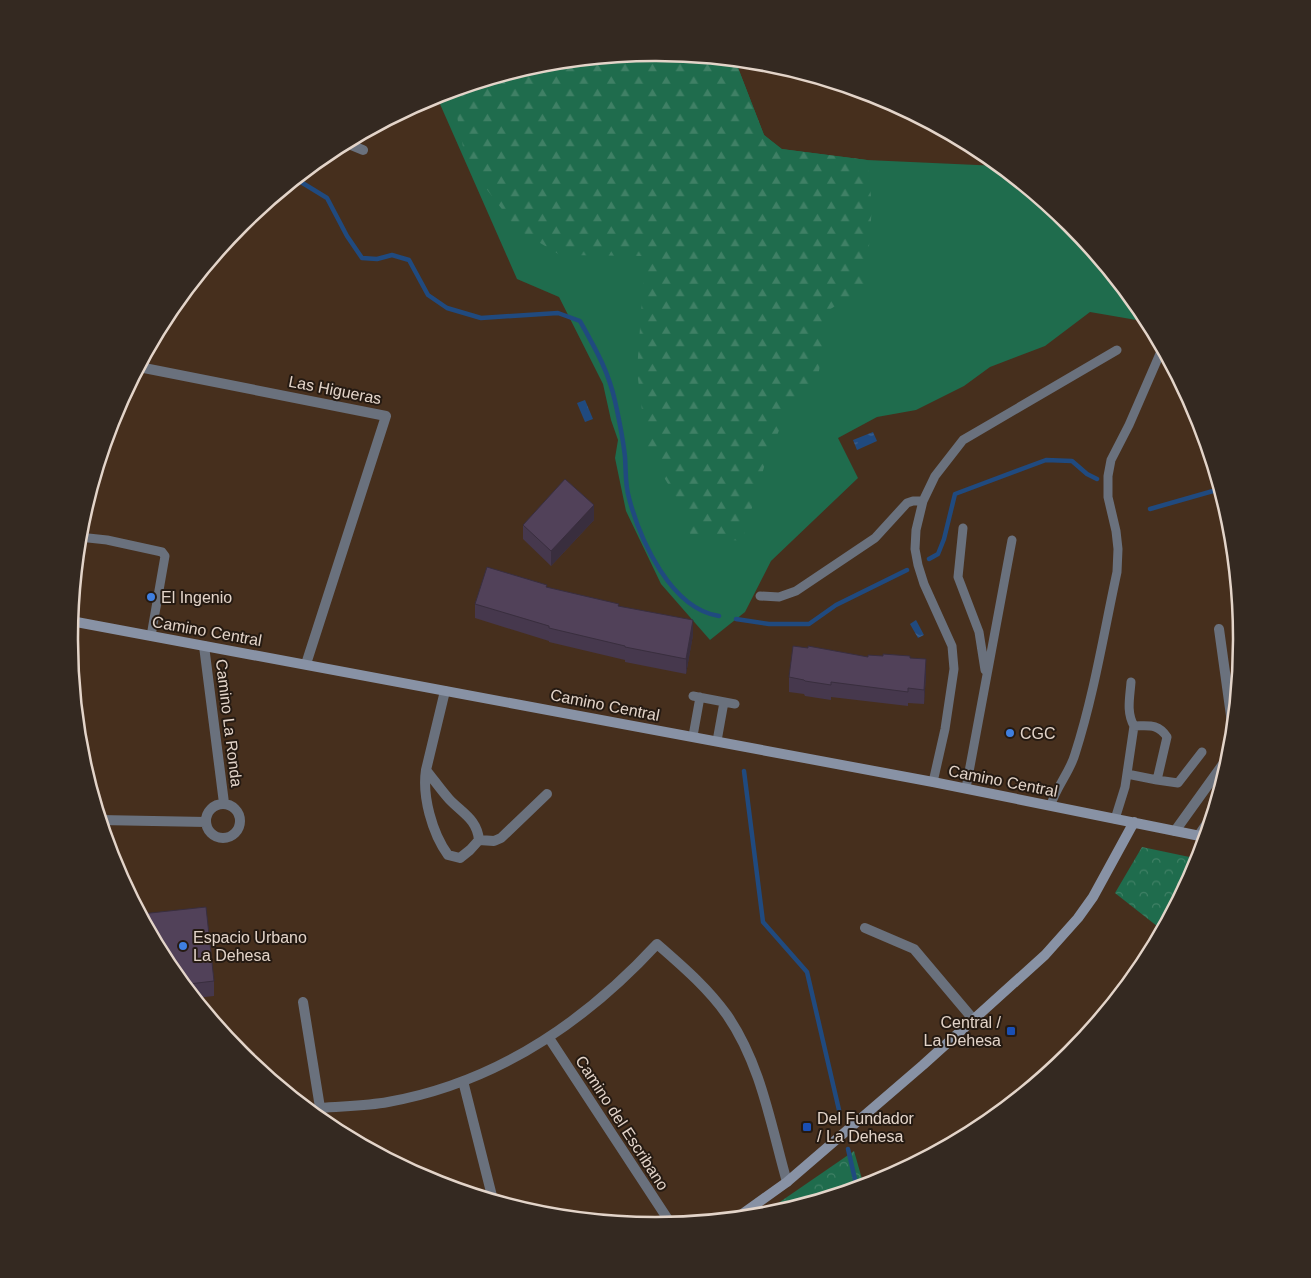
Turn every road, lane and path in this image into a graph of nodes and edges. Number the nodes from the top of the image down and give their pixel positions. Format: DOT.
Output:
graph roads {
  1 [pos="355,147"];
  2 [pos="363,150"];
  3 [pos="1117,350"];
  4 [pos="1159,356"];
  5 [pos="145,368"];
  6 [pos="923,502"];
  7 [pos="964,528"];
  8 [pos="87,538"];
  9 [pos="1012,540"];
  10 [pos="760,596"];
  11 [pos="78,622"];
  12 [pos="1219,629"];
  13 [pos="151,636"];
  14 [pos="204,646"];
  15 [pos="306,664"];
  16 [pos="986,677"];
  17 [pos="1131,682"];
  18 [pos="445,691"];
  19 [pos="724,702"];
  20 [pos="1229,703"];
  21 [pos="735,704"];
  22 [pos="1134,726"];
  23 [pos="693,736"];
  24 [pos="716,741"];
  25 [pos="1202,752"];
  26 [pos="426,770"];
  27 [pos="1218,771"];
  28 [pos="1127,774"];
  29 [pos="1157,780"];
  30 [pos="933,782"];
  31 [pos="966,788"];
  32 [pos="547,794"];
  33 [pos="224,803"];
  34 [pos="1051,805"];
  35 [pos="1116,818"];
  36 [pos="107,820"];
  37 [pos="206,822"];
  38 [pos="1134,822"];
  39 [pos="1175,831"];
  40 [pos="1199,835"];
  41 [pos="479,840"];
  42 [pos="865,928"];
  43 [pos="303,1002"];
  44 [pos="973,1019"];
  45 [pos="549,1038"];
  46 [pos="463,1081"];
  47 [pos="320,1108"];
  48 [pos="787,1182"];
  49 [pos="491,1192"];
  50 [pos="749,1209"];
  51 [pos="666,1217"];
  1 -- 2 [label="street"];
  3 -- 6 [label="lane"];
  4 -- 34 [label="lane"];
  5 -- 15 [label="street, Las Higueras"];
  6 -- 10 [label="lane"];
  6 -- 30 [label="lane"];
  7 -- 16 [label="lane"];
  8 -- 13 [label="lane"];
  9 -- 16 [label="lane"];
  11 -- 13 [label="main road, Camino Central"];
  12 -- 20 [label="street"];
  13 -- 14 [label="main road, Camino Central"];
  14 -- 15 [label="main road, Camino Central"];
  14 -- 33 [label="street, Camino La Ronda"];
  15 -- 18 [label="main road, Camino Central"];
  16 -- 31 [label="lane"];
  17 -- 22 [label="lane"];
  18 -- 23 [label="main road, Camino Central"];
  18 -- 26 [label="street"];
  19 -- 21 [label="lane"];
  19 -- 23 [label="lane"];
  19 -- 24 [label="lane"];
  22 -- 28 [label="lane"];
  22 -- 29 [label="lane"];
  23 -- 24 [label="main road, Camino Central"];
  24 -- 30 [label="main road, Camino Central"];
  25 -- 29 [label="lane"];
  26 -- 41 [label="street"];
  26 -- 41 [label="street"];
  27 -- 39 [label="street"];
  28 -- 29 [label="lane"];
  28 -- 35 [label="lane"];
  30 -- 31 [label="main road, Camino Central"];
  31 -- 34 [label="main road, Camino Central"];
  32 -- 41 [label="street"];
  33 -- 37 [label="street, Camino La Ronda"];
  33 -- 37 [label="street, Camino La Ronda"];
  34 -- 35 [label="main road, Camino Central"];
  35 -- 38 [label="main road, Camino Central"];
  36 -- 37 [label="street"];
  38 -- 39 [label="main road, Camino Central"];
  38 -- 44 [label="main road"];
  39 -- 40 [label="main road, Camino Central"];
  42 -- 44 [label="street"];
  43 -- 47 [label="street"];
  44 -- 48 [label="main road"];
  45 -- 46 [label="street"];
  45 -- 48 [label="street"];
  45 -- 51 [label="street, Camino del Escribano"];
  46 -- 47 [label="street"];
  46 -- 49 [label="street"];
  48 -- 50 [label="main road"];
}
